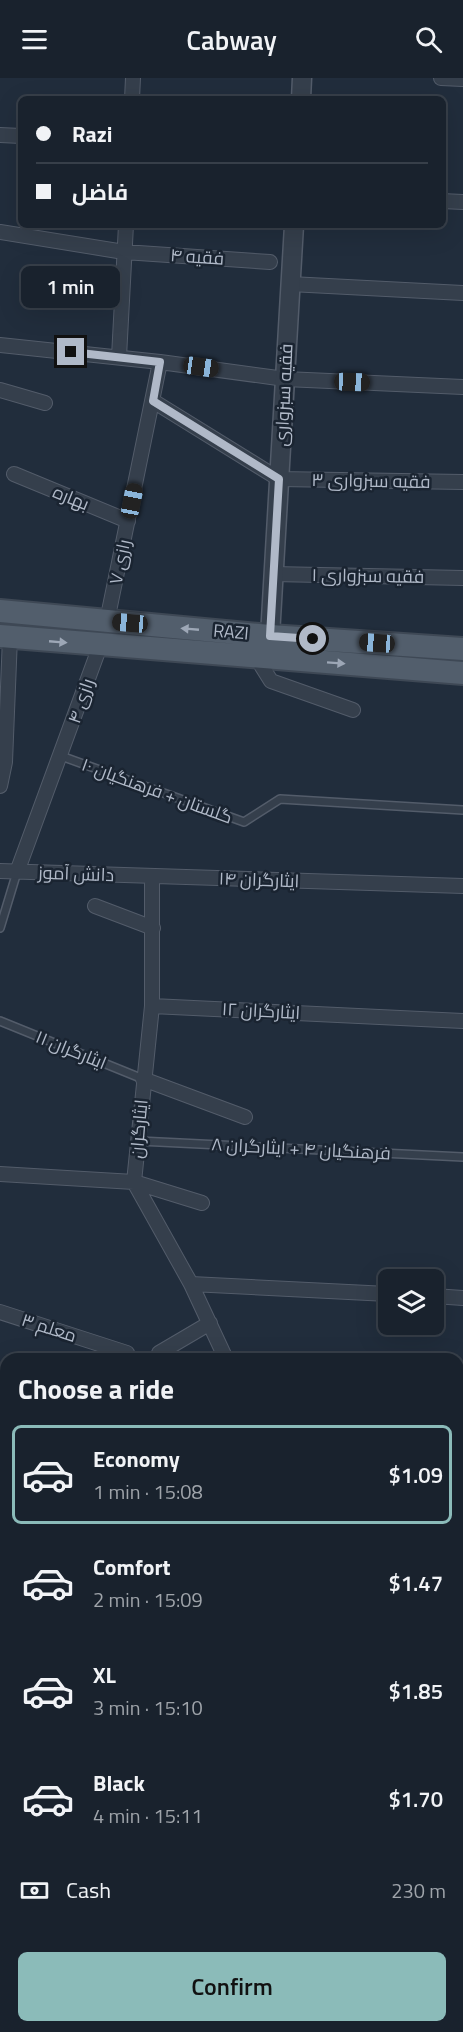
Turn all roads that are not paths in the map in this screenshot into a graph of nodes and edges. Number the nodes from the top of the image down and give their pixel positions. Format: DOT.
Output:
graph roads {
  1 [pos="133,78"];
  2 [pos="302,78"];
  3 [pos="441,78"];
  4 [pos="463,79"];
  5 [pos="132,96"];
  6 [pos="301,96"];
  7 [pos="0,135"];
  8 [pos="18,136"];
  9 [pos="446,201"];
  10 [pos="463,202"];
  11 [pos="126,228"];
  12 [pos="294,228"];
  13 [pos="0,232"];
  14 [pos="124,252"];
  15 [pos="270,262"];
  16 [pos="290,284"];
  17 [pos="463,293"];
  18 [pos="0,345"];
  19 [pos="119,357"];
  20 [pos="160,362"];
  21 [pos="285,379"];
  22 [pos="463,387"];
  23 [pos="0,390"];
  24 [pos="153,401"];
  25 [pos="45,403"];
  26 [pos="14,474"];
  27 [pos="279,479"];
  28 [pos="463,482"];
  29 [pos="128,521"];
  30 [pos="273,574"];
  31 [pos="463,578"];
  32 [pos="0,611"];
  33 [pos="107,621"];
  34 [pos="270,636"];
  35 [pos="5,637"];
  36 [pos="100,646"];
  37 [pos="463,649"];
  38 [pos="256,657"];
  39 [pos="463,673"];
  40 [pos="353,710"];
  41 [pos="62,756"];
  42 [pos="2,762"];
  43 [pos="0,786"];
  44 [pos="463,810"];
  45 [pos="0,871"];
  46 [pos="17,872"];
  47 [pos="152,876"];
  48 [pos="463,886"];
  49 [pos="95,906"];
  50 [pos="0,928"];
  51 [pos="153,928"];
  52 [pos="152,1006"];
  53 [pos="0,1021"];
  54 [pos="463,1021"];
  55 [pos="143,1079"];
  56 [pos="245,1117"];
  57 [pos="139,1141"];
  58 [pos="463,1157"];
  59 [pos="0,1174"];
  60 [pos="134,1182"];
  61 [pos="202,1203"];
  62 [pos="191,1284"];
  63 [pos="378,1293"];
  64 [pos="444,1297"];
  65 [pos="463,1298"];
  66 [pos="0,1312"];
  67 [pos="210,1323"];
  68 [pos="127,1353"];
  69 [pos="159,1353"];
  70 [pos="223,1353"];
  1 -- 5 [label="street"];
  2 -- 6 [label="street"];
  3 -- 4 [label="street"];
  7 -- 8 [label="street"];
  9 -- 10 [label="street"];
  11 -- 14 [label="street"];
  12 -- 16 [label="street, فقیه سبزواری"];
  13 -- 14 [label="street, فقیه ۴"];
  14 -- 15 [label="street, فقیه ۴"];
  14 -- 19 [label="street"];
  16 -- 17 [label="street"];
  16 -- 21 [label="street, فقیه سبزواری"];
  18 -- 19 [label="street"];
  19 -- 20 [label="street"];
  20 -- 21 [label="street"];
  20 -- 24 [label="street, رازی ۷"];
  21 -- 22 [label="street"];
  21 -- 27 [label="street, فقیه سبزواری"];
  23 -- 25 [label="street"];
  24 -- 27 [label="street"];
  24 -- 29 [label="street, رازی ۷"];
  26 -- 29 [label="street, بهاره"];
  27 -- 28 [label="street, فقیه سبزواری ۳"];
  27 -- 30 [label="street, فقیه سبزواری"];
  29 -- 33 [label="street, رازی ۷"];
  30 -- 31 [label="street, فقیه سبزواری ۱"];
  30 -- 34 [label="street, فقیه سبزواری"];
  32 -- 33 [label="main road, RAZI"];
  34 -- 33 [label="main road, RAZI, one-way"];
  34 -- 37 [label="main road, RAZI"];
  35 -- 36 [label="main road, RAZI, one-way"];
  35 -- 42 [label="street"];
  36 -- 38 [label="main road, RAZI"];
  36 -- 41 [label="street, رازی ۴"];
  38 -- 39 [label="main road, RAZI, one-way"];
  38 -- 40 [label="street"];
  41 -- 44 [label="lane, گلستان + فرهنگیان ۱۰"];
  41 -- 46 [label="street, رازی ۴"];
  42 -- 43 [label="street"];
  45 -- 46 [label="street, دانش آموز"];
  46 -- 47 [label="street, دانش آموز"];
  46 -- 50 [label="lane"];
  47 -- 48 [label="street, ایثارگران ۱۴"];
  47 -- 51 [label="street, ایثارگران"];
  49 -- 51 [label="street"];
  51 -- 52 [label="street, ایثارگران"];
  52 -- 54 [label="street, ایثارگران ۱۲"];
  52 -- 55 [label="street, ایثارگران"];
  53 -- 55 [label="lane, ایثارگران ۱۱"];
  55 -- 56 [label="street"];
  55 -- 57 [label="street, ایثارگران"];
  57 -- 58 [label="lane, فرهنگیان ۴ + ایثارگران ۸"];
  57 -- 60 [label="street, ایثارگران"];
  59 -- 60 [label="street"];
  60 -- 61 [label="street"];
  60 -- 62 [label="street, ایثارگران"];
  62 -- 63 [label="street"];
  62 -- 67 [label="street, ایثارگران"];
  64 -- 65 [label="street"];
  66 -- 68 [label="street, معلم ۳"];
  67 -- 69 [label="street"];
  67 -- 70 [label="street, ایثارگران"];
}
